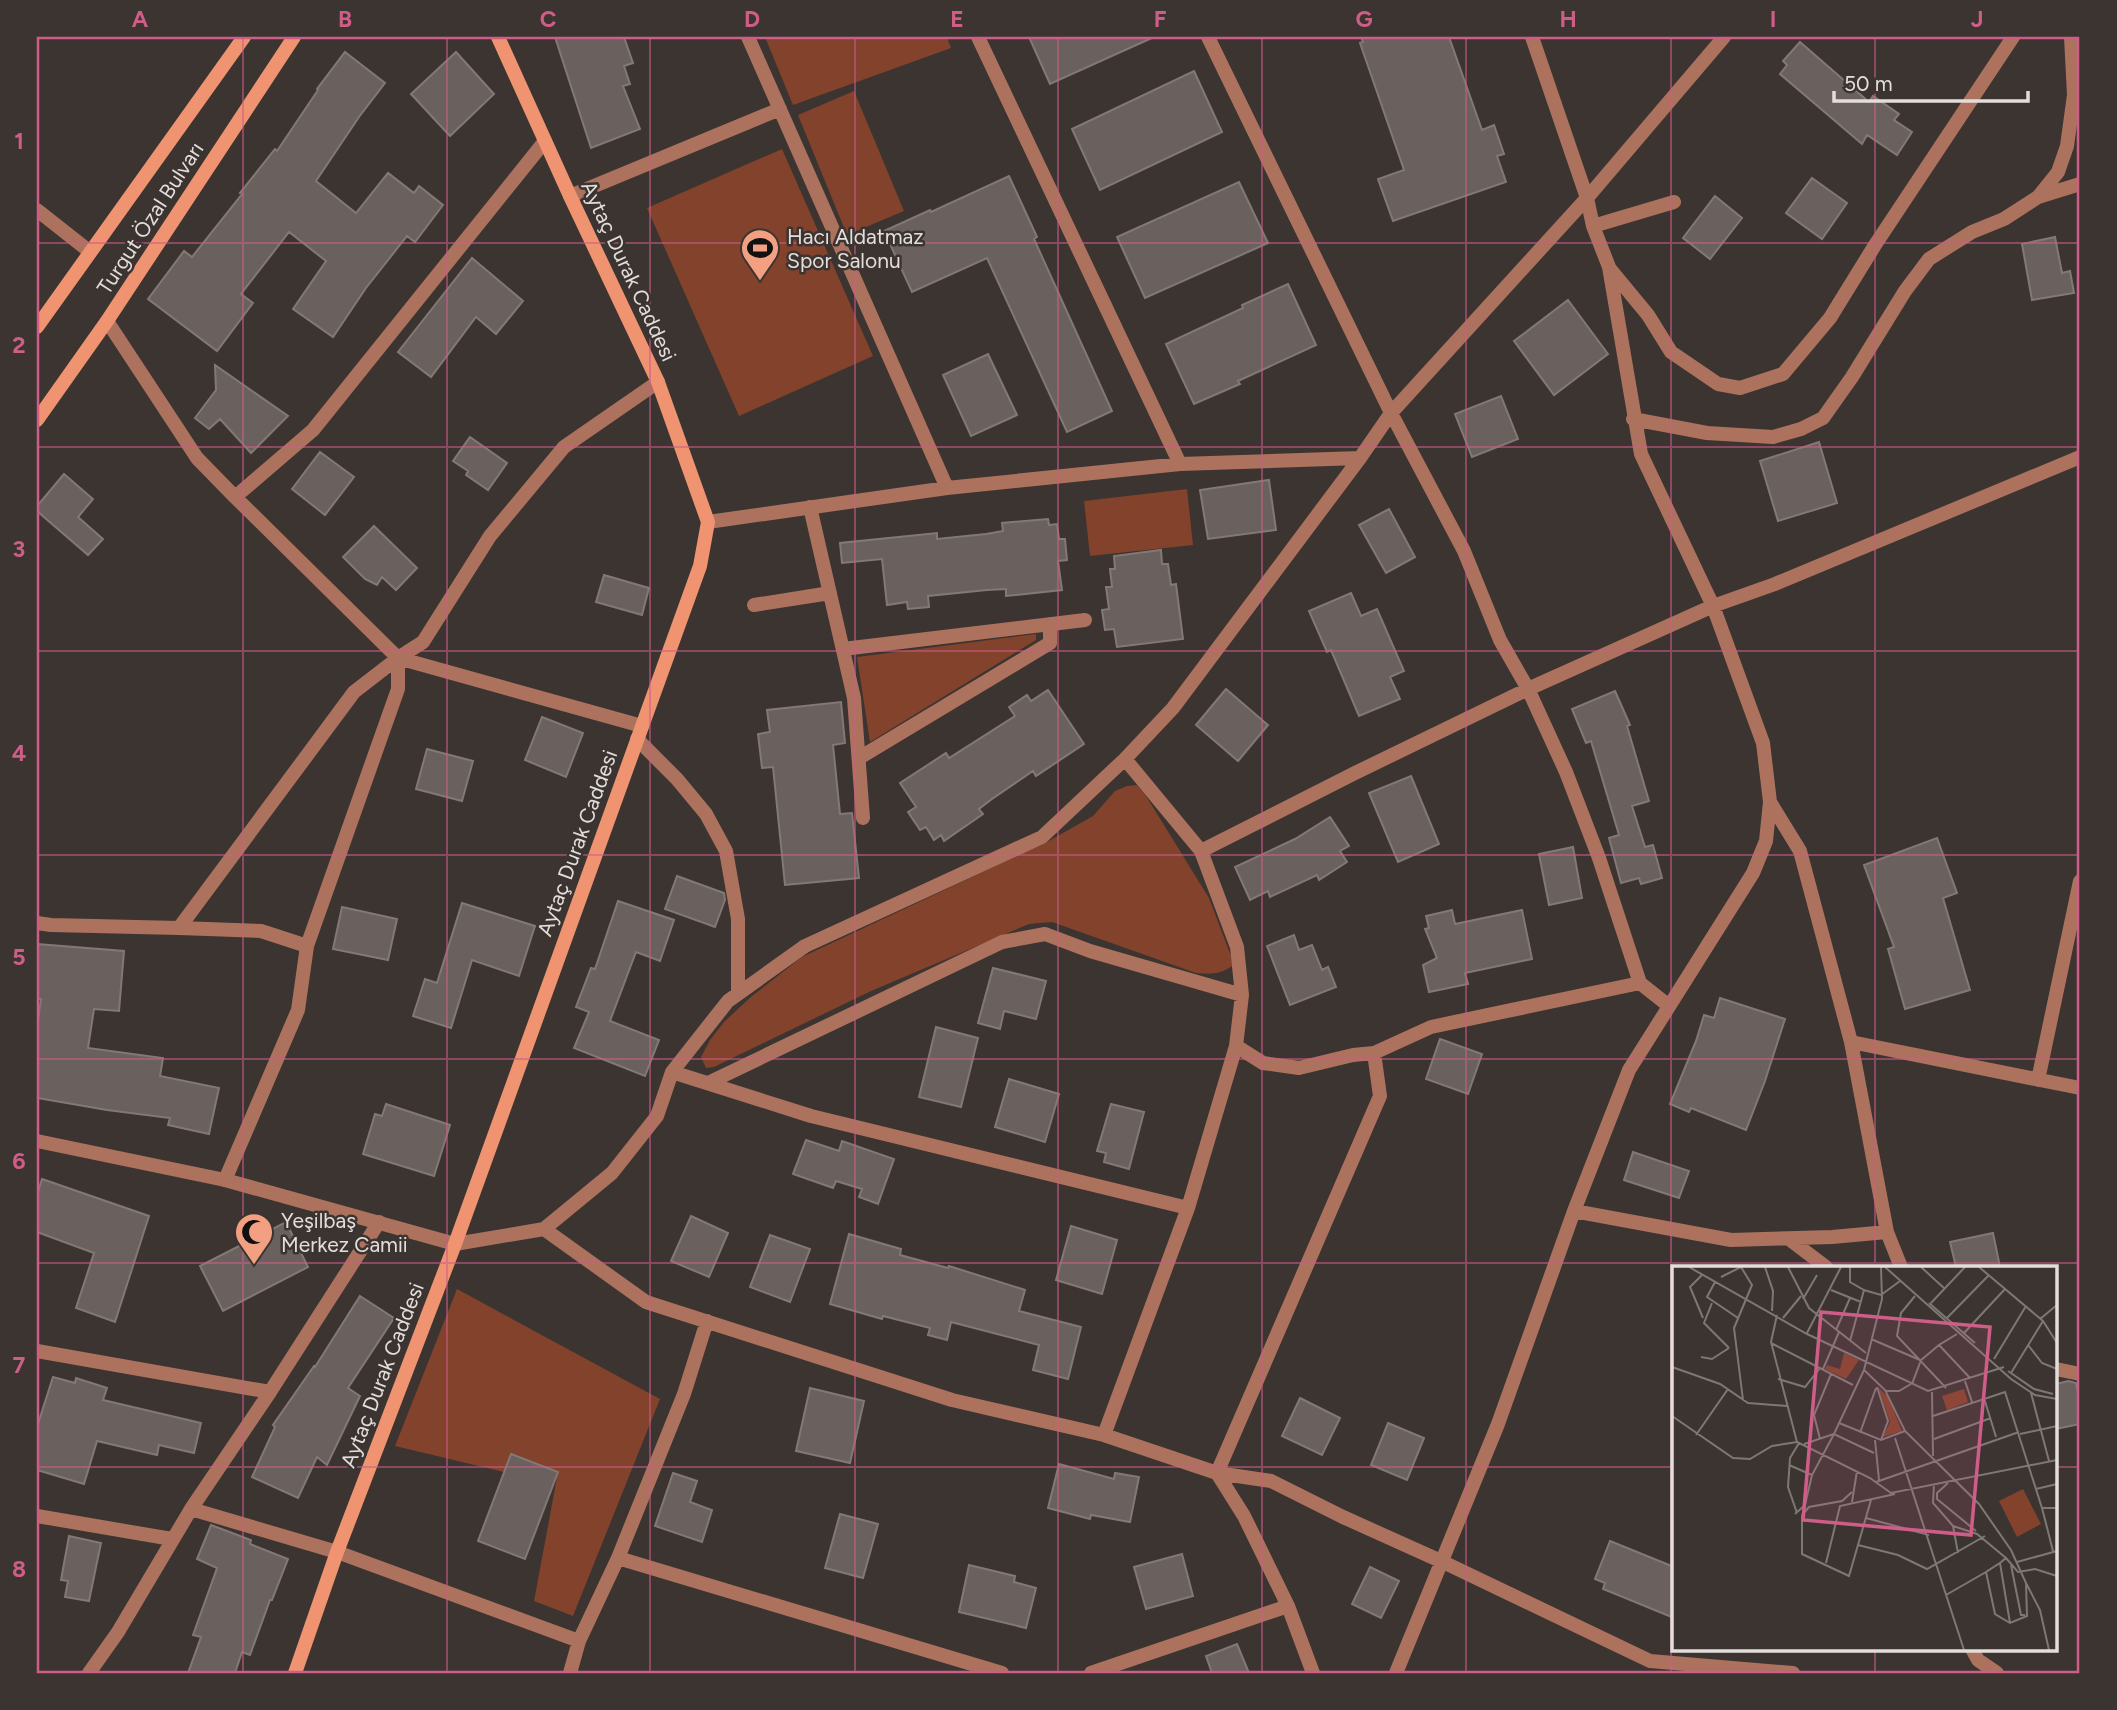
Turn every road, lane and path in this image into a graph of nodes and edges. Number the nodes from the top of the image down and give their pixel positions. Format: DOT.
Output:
graph roads {
  1 [pos="244,37"];
  2 [pos="294,37"];
  3 [pos="498,37"];
  4 [pos="748,37"];
  5 [pos="978,37"];
  6 [pos="1208,37"];
  7 [pos="1532,37"];
  8 [pos="1724,37"];
  9 [pos="2013,37"];
  10 [pos="2071,37"];
  11 [pos="780,109"];
  12 [pos="545,141"];
  13 [pos="2080,184"];
  14 [pos="570,197"];
  15 [pos="2038,197"];
  16 [pos="1587,198"];
  17 [pos="1674,202"];
  18 [pos="37,210"];
  19 [pos="1593,226"];
  20 [pos="89,251"];
  21 [pos="1609,267"];
  22 [pos="107,321"];
  23 [pos="37,327"];
  24 [pos="658,382"];
  25 [pos="1391,413"];
  26 [pos="37,419"];
  27 [pos="1633,419"];
  28 [pos="1360,457"];
  29 [pos="2080,457"];
  30 [pos="1180,464"];
  31 [pos="947,488"];
  32 [pos="235,497"];
  33 [pos="810,507"];
  34 [pos="708,522"];
  35 [pos="830,593"];
  36 [pos="754,605"];
  37 [pos="1713,606"];
  38 [pos="1085,620"];
  39 [pos="1050,624"];
  40 [pos="843,649"];
  41 [pos="398,658"];
  42 [pos="1528,690"];
  43 [pos="640,733"];
  44 [pos="859,758"];
  45 [pos="1125,759"];
  46 [pos="1770,802"];
  47 [pos="863,818"];
  48 [pos="1201,851"];
  49 [pos="2080,881"];
  50 [pos="37,923"];
  51 [pos="179,928"];
  52 [pos="307,946"];
  53 [pos="1640,983"];
  54 [pos="738,994"];
  55 [pos="1242,995"];
  56 [pos="1669,1006"];
  57 [pos="1851,1042"];
  58 [pos="1236,1046"];
  59 [pos="1374,1053"];
  60 [pos="672,1072"];
  61 [pos="2038,1080"];
  62 [pos="708,1083"];
  63 [pos="2080,1088"];
  64 [pos="37,1140"];
  65 [pos="225,1180"];
  66 [pos="1188,1208"];
  67 [pos="1574,1211"];
  68 [pos="379,1222"];
  69 [pos="544,1229"];
  70 [pos="1887,1232"];
  71 [pos="1789,1239"];
  72 [pos="455,1244"];
  73 [pos="1825,1266"];
  74 [pos="1901,1266"];
  75 [pos="707,1321"];
  76 [pos="37,1350"];
  77 [pos="2058,1368"];
  78 [pos="2080,1374"];
  79 [pos="270,1392"];
  80 [pos="1104,1435"];
  81 [pos="1217,1473"];
  82 [pos="191,1509"];
  83 [pos="37,1516"];
  84 [pos="172,1539"];
  85 [pos="337,1552"];
  86 [pos="618,1558"];
  87 [pos="1443,1562"];
  88 [pos="1288,1606"];
  89 [pos="579,1641"];
  90 [pos="1973,1650"];
  91 [pos="1648,1667"];
  92 [pos="89,1673"];
  93 [pos="295,1673"];
  94 [pos="570,1673"];
  95 [pos="1002,1673"];
  96 [pos="1091,1673"];
  97 [pos="1313,1673"];
  98 [pos="1396,1673"];
  99 [pos="1793,1673"];
  100 [pos="1997,1673"];
  1 -- 20 [label="main road, Turgut Özal Bulvarı"];
  2 -- 22 [label="main road, Turgut Özal Bulvarı"];
  3 -- 12 [label="main road, Aytaç Durak Caddesi"];
  4 -- 11 [label="street"];
  5 -- 30 [label="street"];
  6 -- 25 [label="street"];
  7 -- 16 [label="street"];
  8 -- 16 [label="street"];
  9 -- 21 [label="street"];
  10 -- 15 [label="street"];
  11 -- 14 [label="street"];
  11 -- 31 [label="street"];
  12 -- 14 [label="main road, Aytaç Durak Caddesi"];
  12 -- 32 [label="street"];
  13 -- 15 [label="street"];
  14 -- 24 [label="main road, Aytaç Durak Caddesi"];
  15 -- 27 [label="street"];
  16 -- 19 [label="street"];
  16 -- 25 [label="street"];
  17 -- 19 [label="street"];
  18 -- 20 [label="street"];
  19 -- 21 [label="street"];
  20 -- 23 [label="main road, Turgut Özal Bulvarı"];
  21 -- 27 [label="street"];
  22 -- 26 [label="main road, Turgut Özal Bulvarı"];
  22 -- 32 [label="street"];
  24 -- 34 [label="main road, Aytaç Durak Caddesi"];
  24 -- 41 [label="street"];
  25 -- 28 [label="street"];
  25 -- 42 [label="street"];
  27 -- 37 [label="street"];
  28 -- 30 [label="street"];
  28 -- 45 [label="street"];
  29 -- 37 [label="street"];
  30 -- 31 [label="street"];
  31 -- 33 [label="street"];
  32 -- 41 [label="street"];
  33 -- 34 [label="street"];
  33 -- 35 [label="street"];
  34 -- 43 [label="main road, Aytaç Durak Caddesi"];
  35 -- 36 [label="street"];
  35 -- 40 [label="street"];
  37 -- 42 [label="street"];
  37 -- 46 [label="street"];
  38 -- 39 [label="street"];
  39 -- 40 [label="street"];
  39 -- 44 [label="street"];
  40 -- 44 [label="street"];
  41 -- 43 [label="street"];
  41 -- 51 [label="street"];
  41 -- 52 [label="street"];
  42 -- 48 [label="street"];
  42 -- 53 [label="street"];
  43 -- 54 [label="street"];
  43 -- 72 [label="main road, Aytaç Durak Caddesi"];
  44 -- 47 [label="street"];
  45 -- 48 [label="street"];
  45 -- 54 [label="street"];
  46 -- 56 [label="street"];
  46 -- 57 [label="street"];
  48 -- 55 [label="street"];
  49 -- 61 [label="street"];
  50 -- 51 [label="street"];
  51 -- 52 [label="street"];
  52 -- 65 [label="street"];
  53 -- 56 [label="street"];
  53 -- 59 [label="street"];
  54 -- 60 [label="street"];
  55 -- 58 [label="street"];
  55 -- 62 [label="street"];
  56 -- 67 [label="street"];
  57 -- 61 [label="street"];
  57 -- 70 [label="street"];
  58 -- 59 [label="street"];
  58 -- 66 [label="street"];
  59 -- 81 [label="street"];
  60 -- 62 [label="street"];
  60 -- 69 [label="street"];
  61 -- 63 [label="street"];
  62 -- 66 [label="street"];
  64 -- 65 [label="street"];
  65 -- 68 [label="street"];
  66 -- 80 [label="street"];
  67 -- 71 [label="street"];
  67 -- 87 [label="street"];
  68 -- 72 [label="street"];
  68 -- 79 [label="street"];
  69 -- 72 [label="street"];
  69 -- 75 [label="street"];
  70 -- 71 [label="street"];
  70 -- 74 [label="street"];
  71 -- 73 [label="street"];
  72 -- 85 [label="main road, Aytaç Durak Caddesi"];
  75 -- 80 [label="street"];
  75 -- 86 [label="street"];
  76 -- 79 [label="street"];
  77 -- 78 [label="street"];
  79 -- 82 [label="street"];
  80 -- 81 [label="street"];
  81 -- 87 [label="street"];
  81 -- 88 [label="street"];
  82 -- 84 [label="street"];
  82 -- 85 [label="street"];
  83 -- 84 [label="street"];
  84 -- 92 [label="street"];
  85 -- 89 [label="street"];
  85 -- 93 [label="main road, Aytaç Durak Caddesi"];
  86 -- 89 [label="street"];
  86 -- 95 [label="street"];
  87 -- 91 [label="street"];
  87 -- 98 [label="street"];
  88 -- 96 [label="street"];
  88 -- 97 [label="street"];
  89 -- 94 [label="street"];
  90 -- 100 [label="street"];
  91 -- 99 [label="street"];
}
